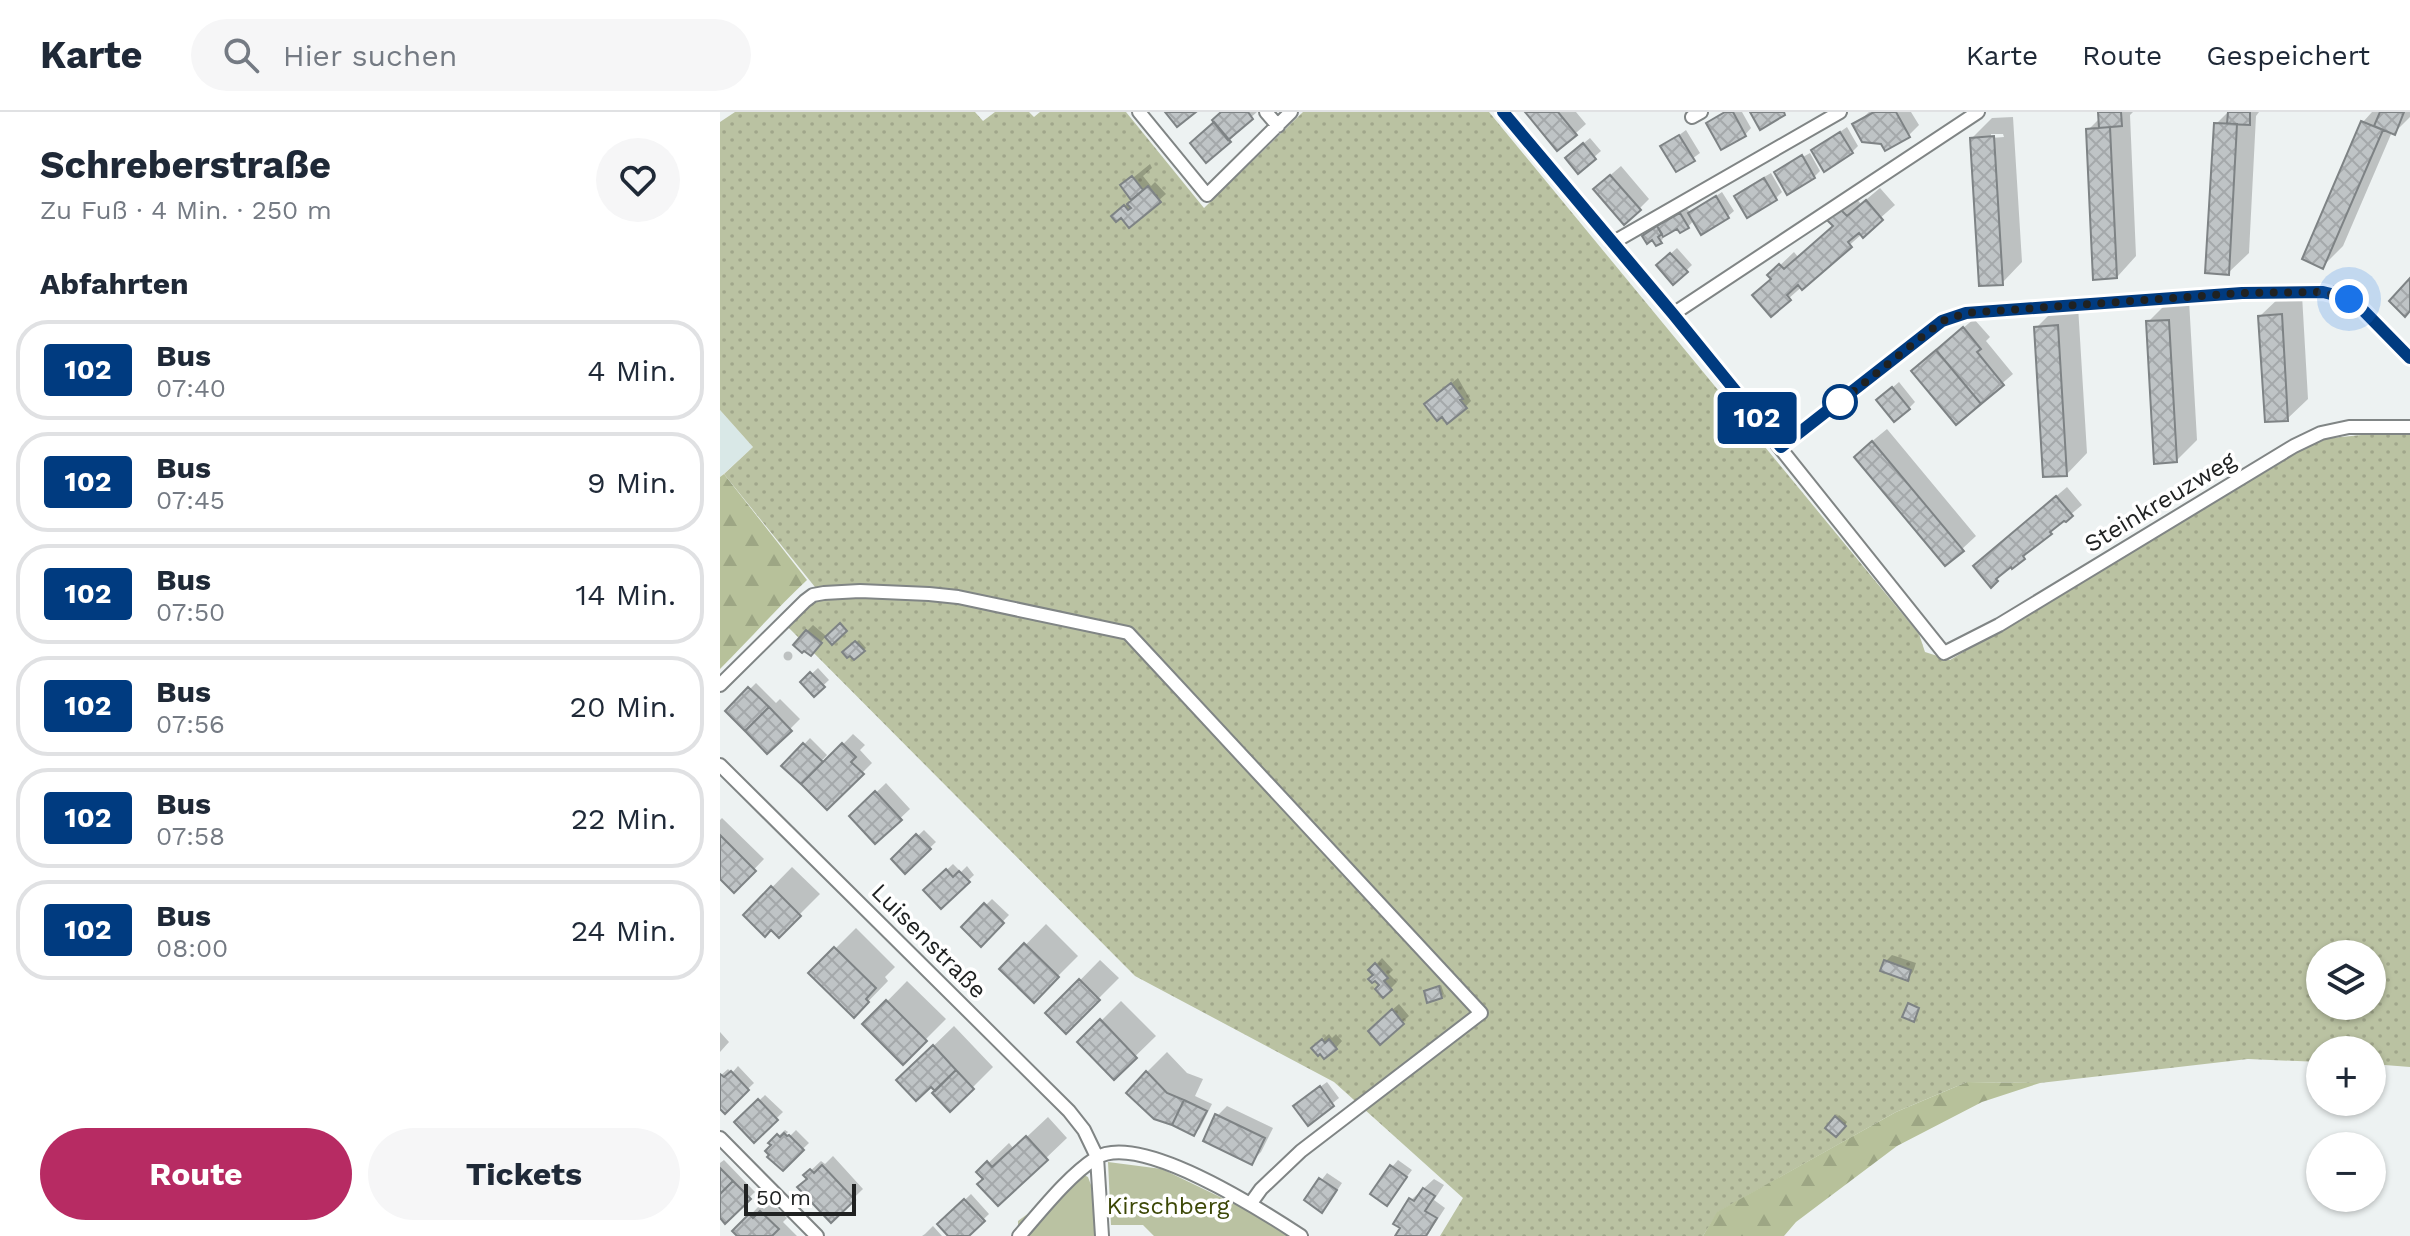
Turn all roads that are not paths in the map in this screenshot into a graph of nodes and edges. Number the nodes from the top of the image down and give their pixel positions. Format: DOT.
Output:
graph roads {
  1 [pos="1139,112"];
  2 [pos="1266,112"];
  3 [pos="1291,112"];
  4 [pos="1503,112"];
  5 [pos="1840,112"];
  6 [pos="1978,112"];
  7 [pos="1278,126"];
  8 [pos="1612,243"];
  9 [pos="1673,314"];
  10 [pos="2410,358"];
  11 [pos="2410,427"];
  12 [pos="1781,447"];
  13 [pos="720,685"];
  14 [pos="720,765"];
  15 [pos="720,1138"];
  16 [pos="1097,1157"];
  17 [pos="1251,1203"];
  18 [pos="817,1236"];
  19 [pos="1019,1236"];
  20 [pos="1102,1236"];
  21 [pos="1301,1236"];
  1 -- 7 [label="street"];
  2 -- 7 [label="street"];
  3 -- 7 [label="street"];
  4 -- 8 [label="street"];
  5 -- 8 [label="street"];
  6 -- 9 [label="street"];
  8 -- 9 [label="street"];
  9 -- 12 [label="street"];
  10 -- 12 [label="street"];
  11 -- 12 [label="street, Steinkreuzweg"];
  13 -- 17 [label="street"];
  14 -- 16 [label="street, Luisenstraße"];
  15 -- 18 [label="street"];
  16 -- 17 [label="street"];
  16 -- 19 [label="street"];
  16 -- 20 [label="street"];
  17 -- 21 [label="street"];
}
